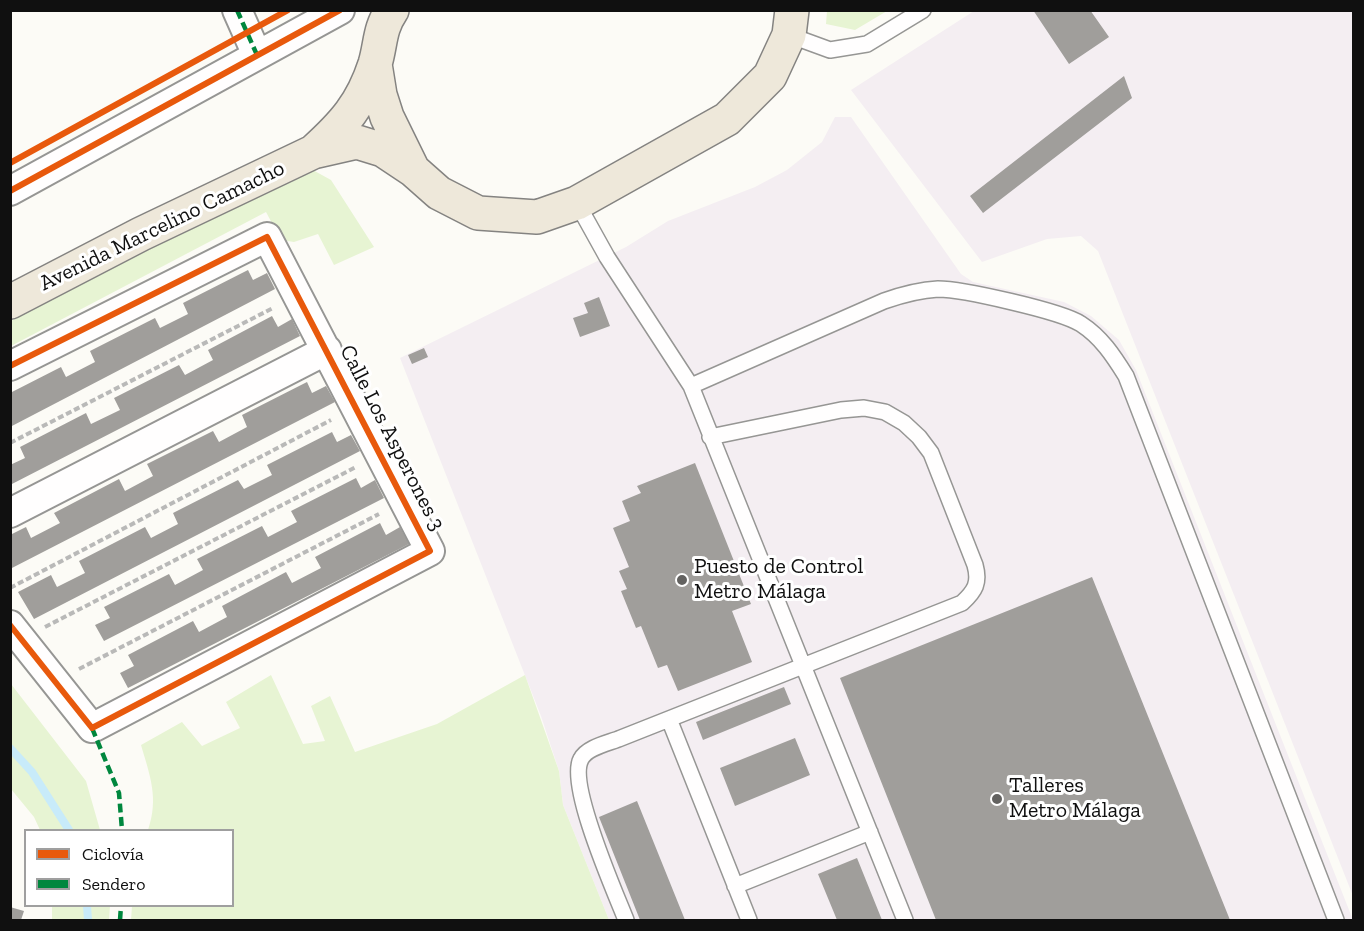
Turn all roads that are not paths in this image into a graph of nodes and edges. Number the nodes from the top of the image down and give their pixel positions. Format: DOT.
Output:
graph roads {
  1 [pos="237,10"];
  2 [pos="340,10"];
  3 [pos="392,10"];
  4 [pos="923,10"];
  5 [pos="790,23"];
  6 [pos="256,54"];
  7 [pos="375,64"];
  8 [pos="314,152"];
  9 [pos="413,170"];
  10 [pos="10,191"];
  11 [pos="577,203"];
  12 [pos="10,302"];
  13 [pos="327,350"];
  14 [pos="10,366"];
  15 [pos="691,386"];
  16 [pos="710,437"];
  17 [pos="10,513"];
  18 [pos="16,633"];
  19 [pos="804,664"];
  20 [pos="669,719"];
  21 [pos="870,832"];
  22 [pos="735,886"];
  23 [pos="627,921"];
  24 [pos="749,921"];
  25 [pos="905,921"];
  26 [pos="1336,921"];
  1 -- 6 [label="street"];
  2 -- 6 [label="street"];
  3 -- 7 [label="main road, Avenida Marcelino Camacho"];
  4 -- 5 [label="lane"];
  5 -- 11 [label="main road, Avenida Marcelino Camacho"];
  6 -- 10 [label="street"];
  7 -- 8 [label="main road, Avenida Marcelino Camacho"];
  7 -- 9 [label="main road, Avenida Marcelino Camacho"];
  8 -- 9 [label="main road, Avenida Marcelino Camacho"];
  8 -- 12 [label="main road, Avenida Marcelino Camacho"];
  9 -- 11 [label="main road, Avenida Marcelino Camacho"];
  11 -- 15 [label="lane"];
  13 -- 14 [label="street, Calle Los Asperones 3"];
  13 -- 17 [label="street"];
  13 -- 18 [label="street, Calle Los Asperones 3"];
  15 -- 16 [label="lane"];
  15 -- 26 [label="lane"];
  16 -- 19 [label="lane"];
  16 -- 19 [label="lane"];
  19 -- 20 [label="lane"];
  19 -- 21 [label="lane"];
  20 -- 22 [label="lane"];
  20 -- 23 [label="lane"];
  21 -- 22 [label="lane"];
  21 -- 25 [label="lane"];
  22 -- 24 [label="lane"];
}
